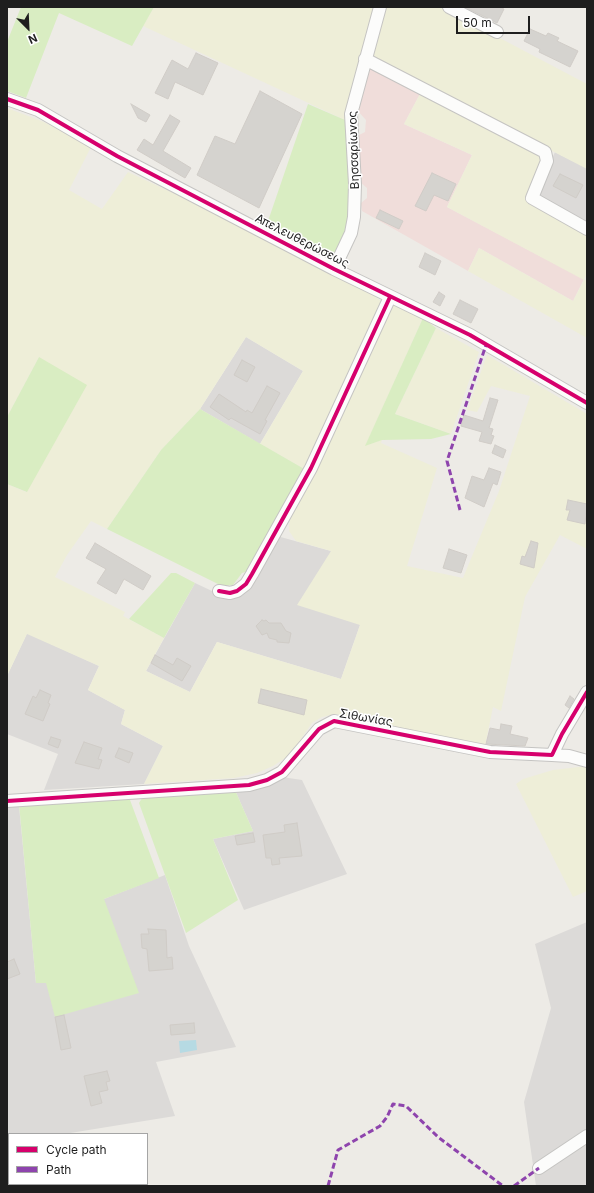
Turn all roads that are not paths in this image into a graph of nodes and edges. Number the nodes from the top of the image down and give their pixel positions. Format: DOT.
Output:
graph roads {
  1 [pos="380,7"];
  2 [pos="449,7"];
  3 [pos="497,32"];
  4 [pos="365,59"];
  5 [pos="7,99"];
  6 [pos="587,229"];
  7 [pos="334,269"];
  8 [pos="390,296"];
  9 [pos="587,403"];
  10 [pos="219,591"];
  11 [pos="587,692"];
  12 [pos="552,755"];
  13 [pos="587,761"];
  14 [pos="7,802"];
  15 [pos="587,1136"];
  16 [pos="539,1168"];
  1 -- 4 [label="street, Βησσαρίωνος"];
  2 -- 3 [label="street"];
  4 -- 6 [label="street"];
  4 -- 7 [label="street, Βησσαρίωνος"];
  5 -- 7 [label="street, Απελευθερώσεως"];
  7 -- 8 [label="street, Απελευθερώσεως"];
  8 -- 9 [label="street, Απελευθερώσεως"];
  8 -- 10 [label="street"];
  11 -- 12 [label="street"];
  12 -- 13 [label="street, Σιθωνίας"];
  12 -- 14 [label="street, Σιθωνίας"];
  15 -- 16 [label="street"];
}
